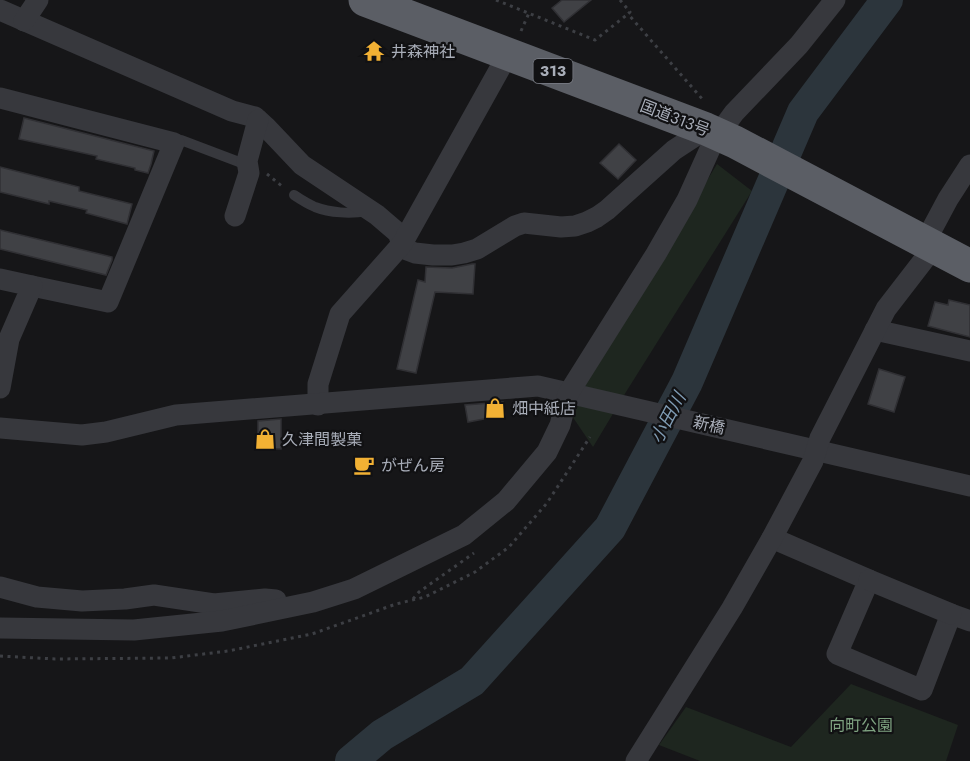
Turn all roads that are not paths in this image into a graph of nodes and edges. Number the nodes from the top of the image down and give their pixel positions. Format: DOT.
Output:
graph roads {
  1 [pos="38,0"];
  2 [pos="365,0"];
  3 [pos="835,0"];
  4 [pos="0,10"];
  5 [pos="24,21"];
  6 [pos="510,55"];
  7 [pos="0,98"];
  8 [pos="258,120"];
  9 [pos="717,128"];
  10 [pos="174,143"];
  11 [pos="970,165"];
  12 [pos="253,167"];
  13 [pos="294,195"];
  14 [pos="370,210"];
  15 [pos="235,216"];
  16 [pos="402,243"];
  17 [pos="925,243"];
  18 [pos="970,266"];
  19 [pos="0,279"];
  20 [pos="32,286"];
  21 [pos="875,330"];
  22 [pos="970,351"];
  23 [pos="0,388"];
  24 [pos="573,395"];
  25 [pos="318,405"];
  26 [pos="0,428"];
  27 [pos="810,449"];
  28 [pos="970,486"];
  29 [pos="772,538"];
  30 [pos="869,580"];
  31 [pos="0,587"];
  32 [pos="313,603"];
  33 [pos="960,617"];
  34 [pos="0,628"];
  35 [pos="636,761"];
  1 -- 5 [label="street"];
  2 -- 6 [label="highway, 国道313号 / 313"];
  3 -- 9 [label="street"];
  4 -- 5 [label="street"];
  5 -- 8 [label="street"];
  6 -- 9 [label="highway, 国道313号 / 313"];
  6 -- 16 [label="street"];
  7 -- 10 [label="street"];
  8 -- 12 [label="street"];
  8 -- 14 [label="street"];
  9 -- 16 [label="street"];
  9 -- 17 [label="highway, 国道313号 / 313"];
  9 -- 24 [label="street"];
  10 -- 12 [label="lane"];
  10 -- 20 [label="street"];
  11 -- 17 [label="street"];
  12 -- 15 [label="street"];
  13 -- 14 [label="lane"];
  14 -- 16 [label="street"];
  16 -- 25 [label="street"];
  17 -- 18 [label="highway, 国道313号 / 313"];
  17 -- 21 [label="street"];
  19 -- 20 [label="street"];
  20 -- 23 [label="street"];
  21 -- 22 [label="street"];
  21 -- 27 [label="street"];
  24 -- 25 [label="street, 新橋"];
  24 -- 27 [label="street, 新橋"];
  24 -- 32 [label="street"];
  25 -- 26 [label="street, 新橋"];
  27 -- 28 [label="street, 新橋"];
  27 -- 29 [label="street"];
  29 -- 30 [label="street"];
  29 -- 35 [label="street"];
  30 -- 33 [label="street"];
  30 -- 33 [label="street"];
  31 -- 32 [label="street"];
  32 -- 34 [label="street"];
}
